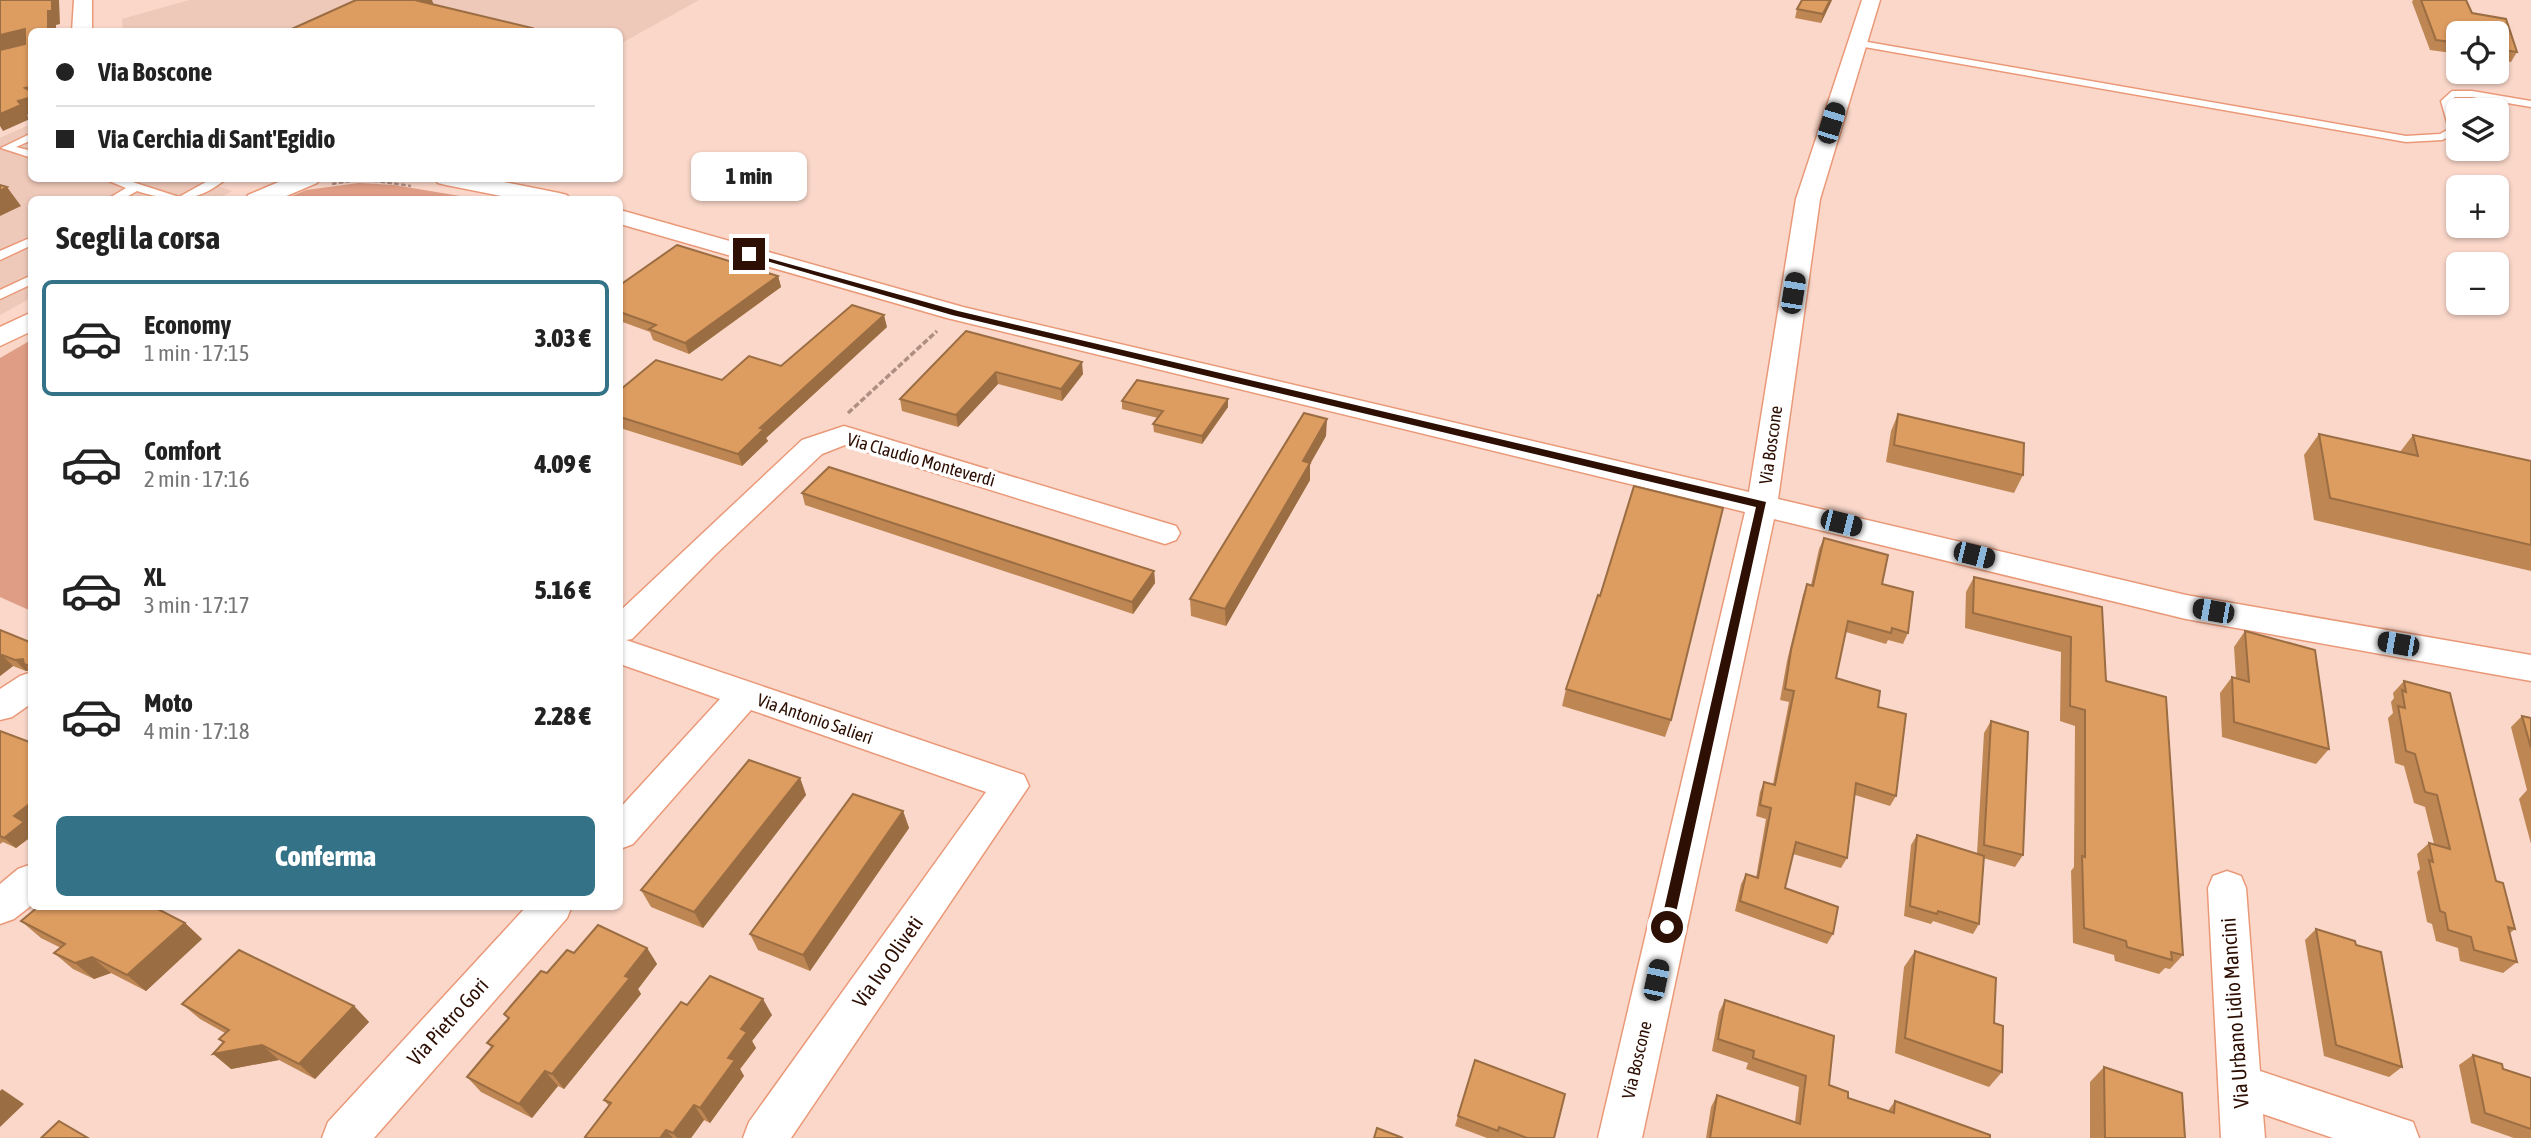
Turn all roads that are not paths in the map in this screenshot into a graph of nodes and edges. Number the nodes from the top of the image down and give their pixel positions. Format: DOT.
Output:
graph roads {
  1 [pos="83,0"];
  2 [pos="1871,0"];
  3 [pos="82,28"];
  4 [pos="1856,43"];
  5 [pos="2531,104"];
  6 [pos="28,138"];
  7 [pos="28,154"];
  8 [pos="120,182"];
  9 [pos="214,182"];
  10 [pos="269,182"];
  11 [pos="317,182"];
  12 [pos="467,182"];
  13 [pos="136,187"];
  14 [pos="119,196"];
  15 [pos="166,196"];
  16 [pos="188,196"];
  17 [pos="252,196"];
  18 [pos="270,196"];
  19 [pos="538,196"];
  20 [pos="623,218"];
  21 [pos="28,242"];
  22 [pos="0,256"];
  23 [pos="28,281"];
  24 [pos="0,295"];
  25 [pos="28,322"];
  26 [pos="0,338"];
  27 [pos="1762,504"];
  28 [pos="1165,533"];
  29 [pos="623,627"];
  30 [pos="623,651"];
  31 [pos="2531,668"];
  32 [pos="28,688"];
  33 [pos="745,694"];
  34 [pos="0,707"];
  35 [pos="1011,786"];
  36 [pos="623,830"];
  37 [pos="28,884"];
  38 [pos="2227,888"];
  39 [pos="0,907"];
  40 [pos="549,910"];
  41 [pos="2240,1086"];
  42 [pos="344,1138"];
  43 [pos="765,1138"];
  44 [pos="1620,1138"];
  45 [pos="2244,1138"];
  46 [pos="2397,1138"];
  1 -- 3 [label="street"];
  2 -- 4 [label="street, Via Boscone"];
  4 -- 5 [label="lane"];
  4 -- 27 [label="street, Via Boscone"];
  6 -- 7 [label="lane"];
  8 -- 13 [label="lane"];
  9 -- 16 [label="lane"];
  10 -- 17 [label="street"];
  11 -- 18 [label="street"];
  12 -- 19 [label="street"];
  13 -- 14 [label="lane"];
  13 -- 15 [label="lane"];
  20 -- 27 [label="street"];
  21 -- 22 [label="lane"];
  23 -- 24 [label="lane"];
  25 -- 26 [label="street"];
  27 -- 31 [label="street"];
  27 -- 44 [label="street, Via Boscone"];
  28 -- 29 [label="street, Via Claudio Monteverdi"];
  30 -- 33 [label="street, Via Antonio Salieri"];
  32 -- 34 [label="street"];
  33 -- 35 [label="street, Via Antonio Salieri"];
  33 -- 36 [label="street"];
  35 -- 43 [label="street, Via Ivo Oliveti"];
  37 -- 39 [label="street"];
  38 -- 41 [label="street, Via Urbano Lidio Mancini"];
  40 -- 42 [label="street, Via Pietro Gori"];
  41 -- 45 [label="street, Via Urbano Lidio Mancini"];
  41 -- 46 [label="street"];
}
